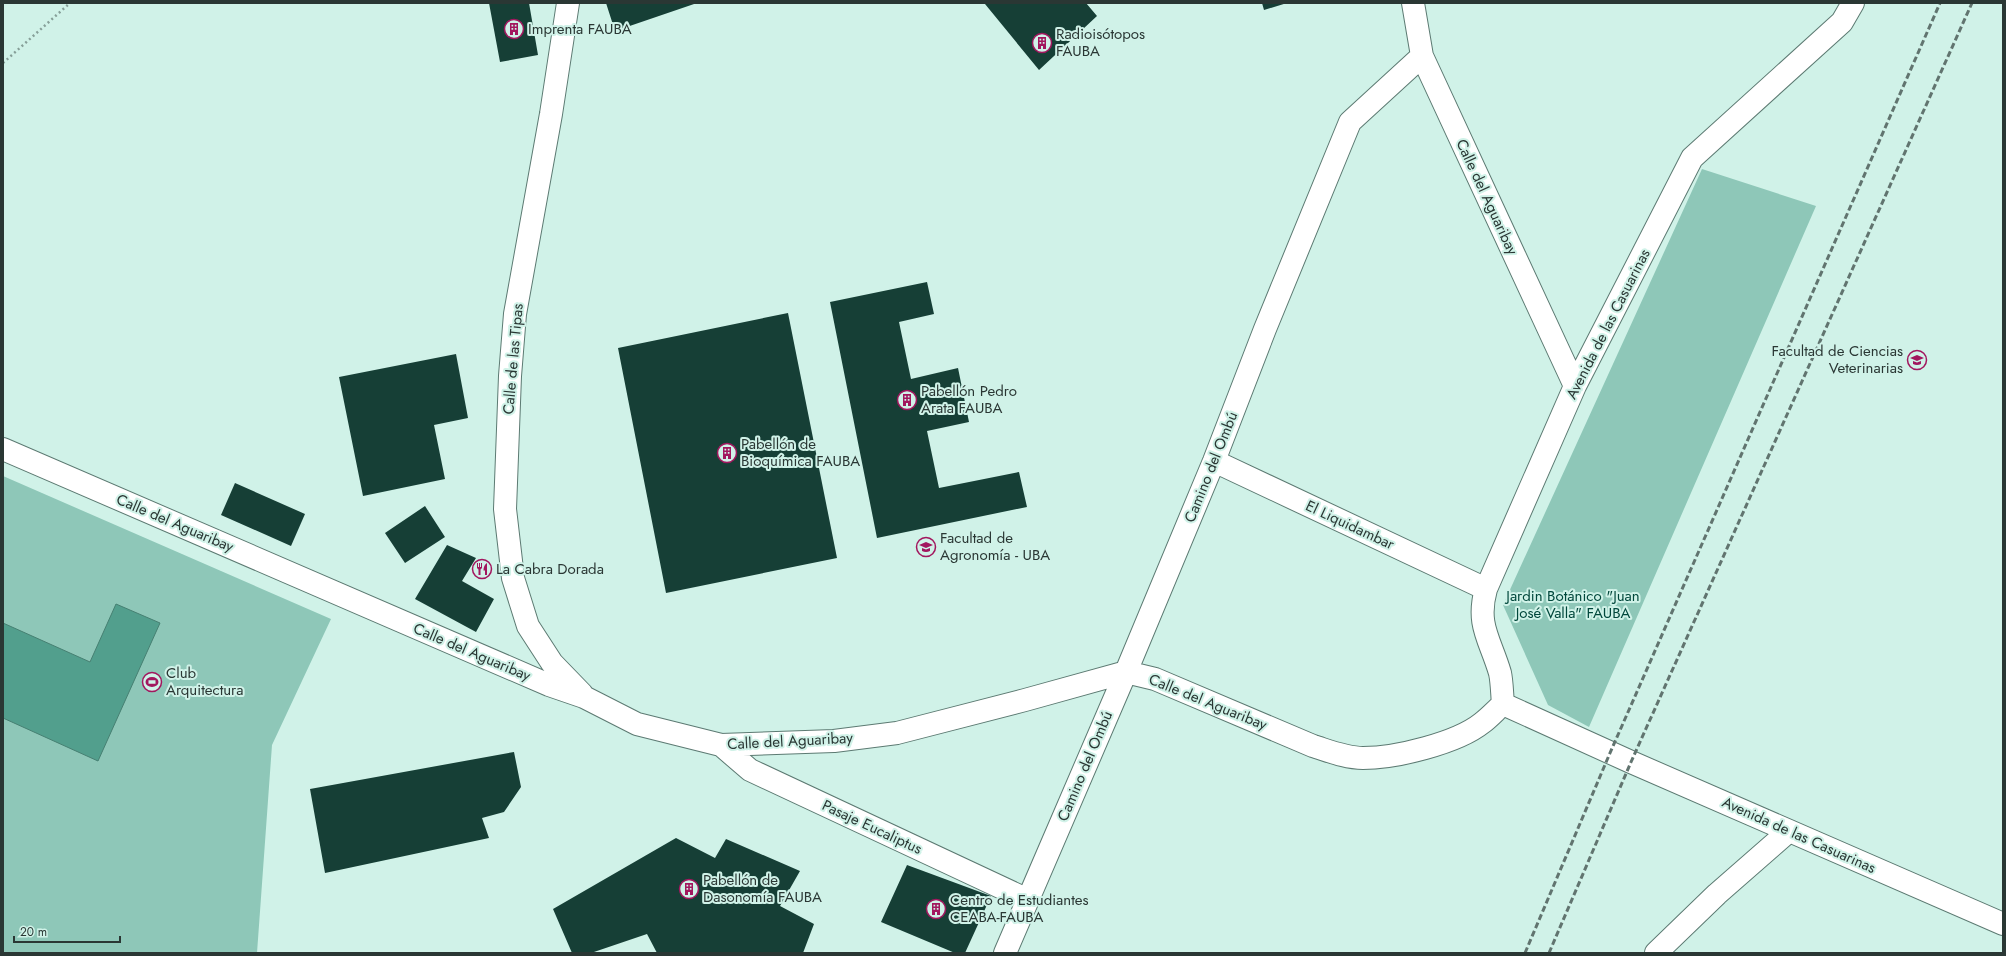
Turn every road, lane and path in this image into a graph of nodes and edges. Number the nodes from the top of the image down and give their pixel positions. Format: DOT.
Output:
graph roads {
  1 [pos="70,3"];
  2 [pos="568,3"];
  3 [pos="1413,3"];
  4 [pos="1853,3"];
  5 [pos="1422,56"];
  6 [pos="3,63"];
  7 [pos="1575,386"];
  8 [pos="3,449"];
  9 [pos="1214,461"];
  10 [pos="1486,588"];
  11 [pos="1126,672"];
  12 [pos="584,696"];
  13 [pos="1503,704"];
  14 [pos="721,745"];
  15 [pos="1789,831"];
  16 [pos="1028,900"];
  17 [pos="2003,924"];
  18 [pos="1005,953"];
  19 [pos="1656,953"];
  1 -- 6 [label="path"];
  2 -- 12 [label="lane, Calle de las Tipas"];
  3 -- 5 [label="lane, Calle del Aguaribay"];
  4 -- 7 [label="lane, Avenida de las Casuarinas"];
  5 -- 7 [label="lane, Calle del Aguaribay"];
  5 -- 9 [label="lane, Camino del Ombú"];
  7 -- 10 [label="lane, Avenida de las Casuarinas"];
  8 -- 12 [label="lane, Calle del Aguaribay"];
  9 -- 10 [label="lane, El Liquidambar"];
  9 -- 11 [label="lane, Camino del Ombú"];
  10 -- 13 [label="lane, Avenida de las Casuarinas"];
  11 -- 13 [label="lane, Calle del Aguaribay"];
  11 -- 14 [label="lane, Calle del Aguaribay"];
  11 -- 16 [label="lane, Camino del Ombú"];
  12 -- 14 [label="lane, Calle del Aguaribay"];
  13 -- 15 [label="lane, Avenida de las Casuarinas"];
  14 -- 16 [label="lane, Pasaje Eucaliptus"];
  15 -- 17 [label="lane, Avenida de las Casuarinas"];
  15 -- 19 [label="lane"];
  16 -- 18 [label="lane, Camino del Ombú"];
}
